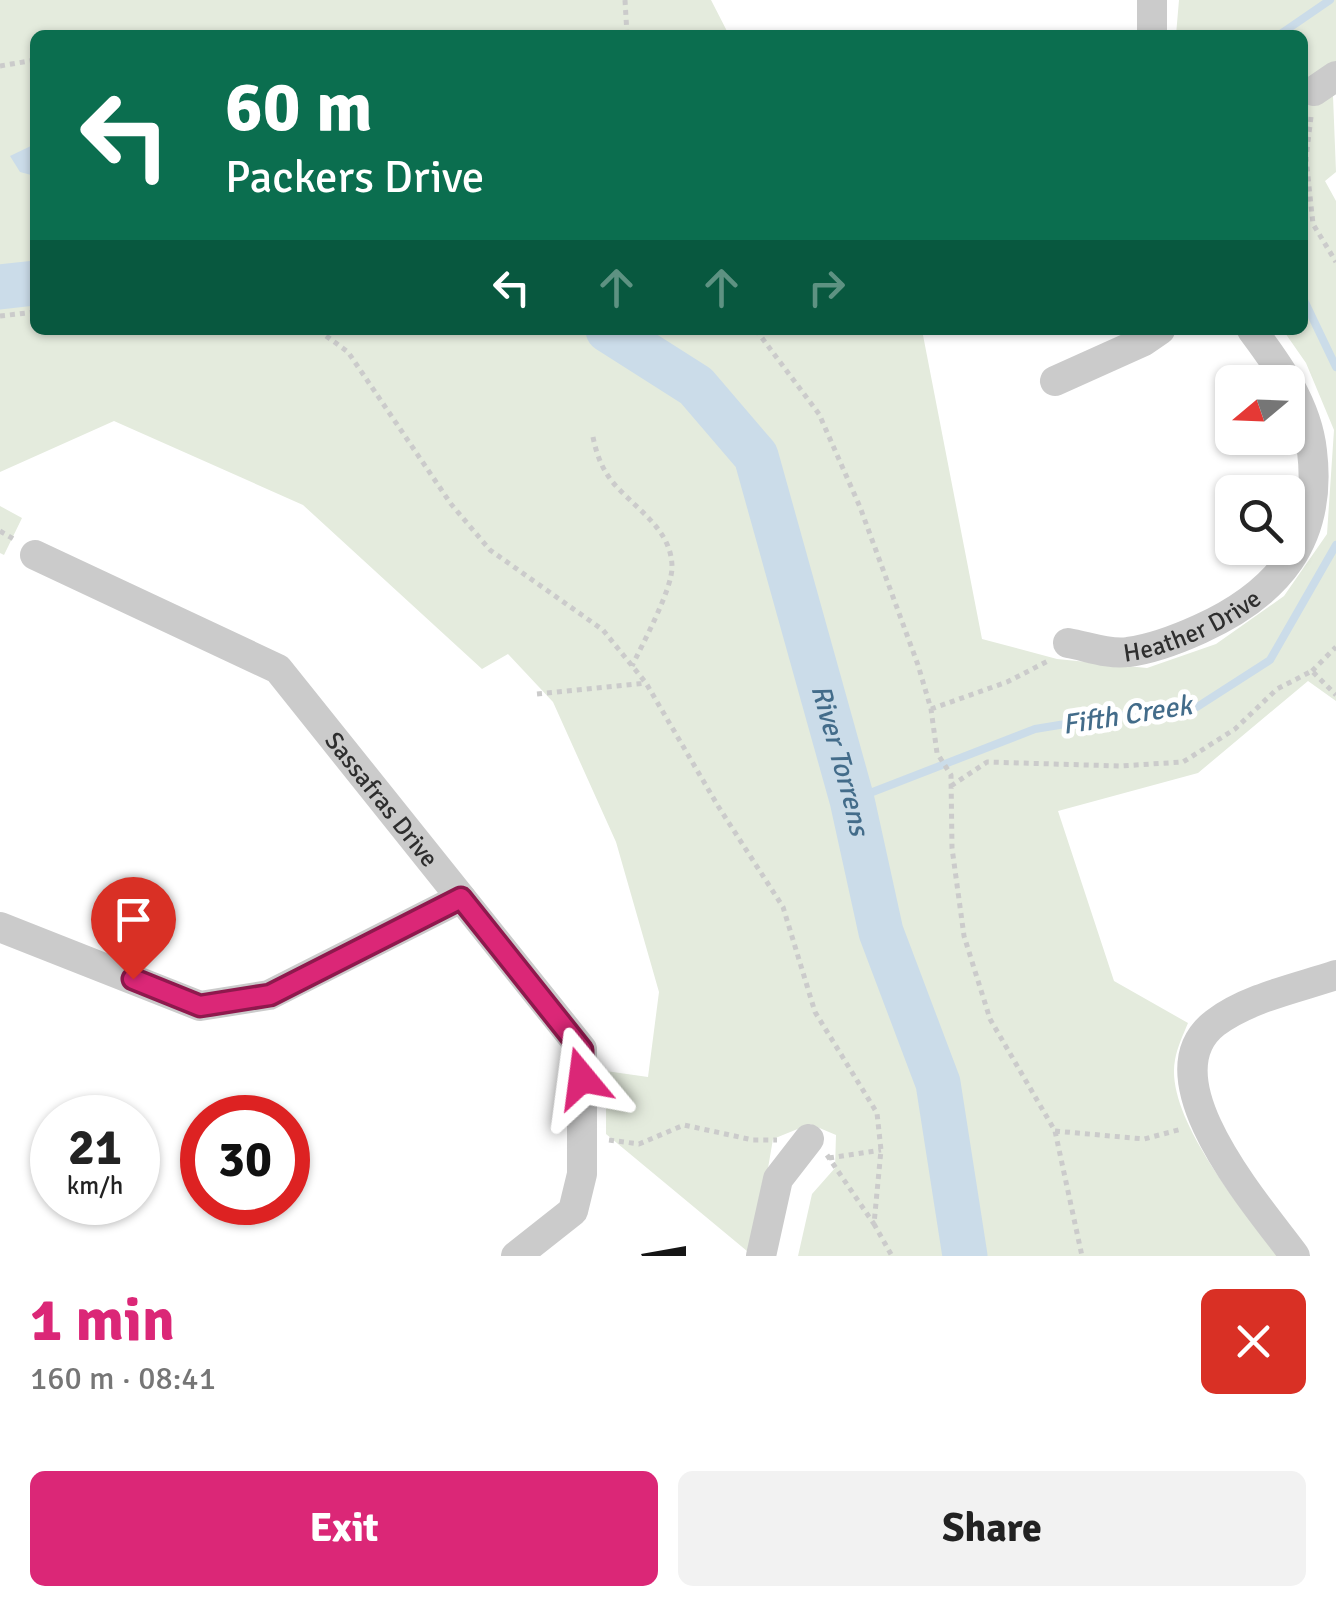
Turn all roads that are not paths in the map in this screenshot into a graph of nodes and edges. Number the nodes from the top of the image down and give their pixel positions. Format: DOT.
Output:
graph roads {
  1 [pos="1152,0"];
  2 [pos="1152,30"];
  3 [pos="1152,335"];
  4 [pos="1255,335"];
  5 [pos="1055,381"];
  6 [pos="35,555"];
  7 [pos="1073,644"];
  8 [pos="461,898"];
  9 [pos="0,927"];
  10 [pos="1336,975"];
  11 [pos="819,1149"];
  12 [pos="516,1256"];
  13 [pos="761,1256"];
  14 [pos="1294,1256"];
  1 -- 2 [label="street"];
  3 -- 5 [label="street"];
  4 -- 7 [label="street, Heather Drive"];
  6 -- 8 [label="street, Sassafras Drive"];
  8 -- 9 [label="street"];
  8 -- 12 [label="street, Sassafras Drive"];
  10 -- 14 [label="street"];
  11 -- 13 [label="street"];
}
